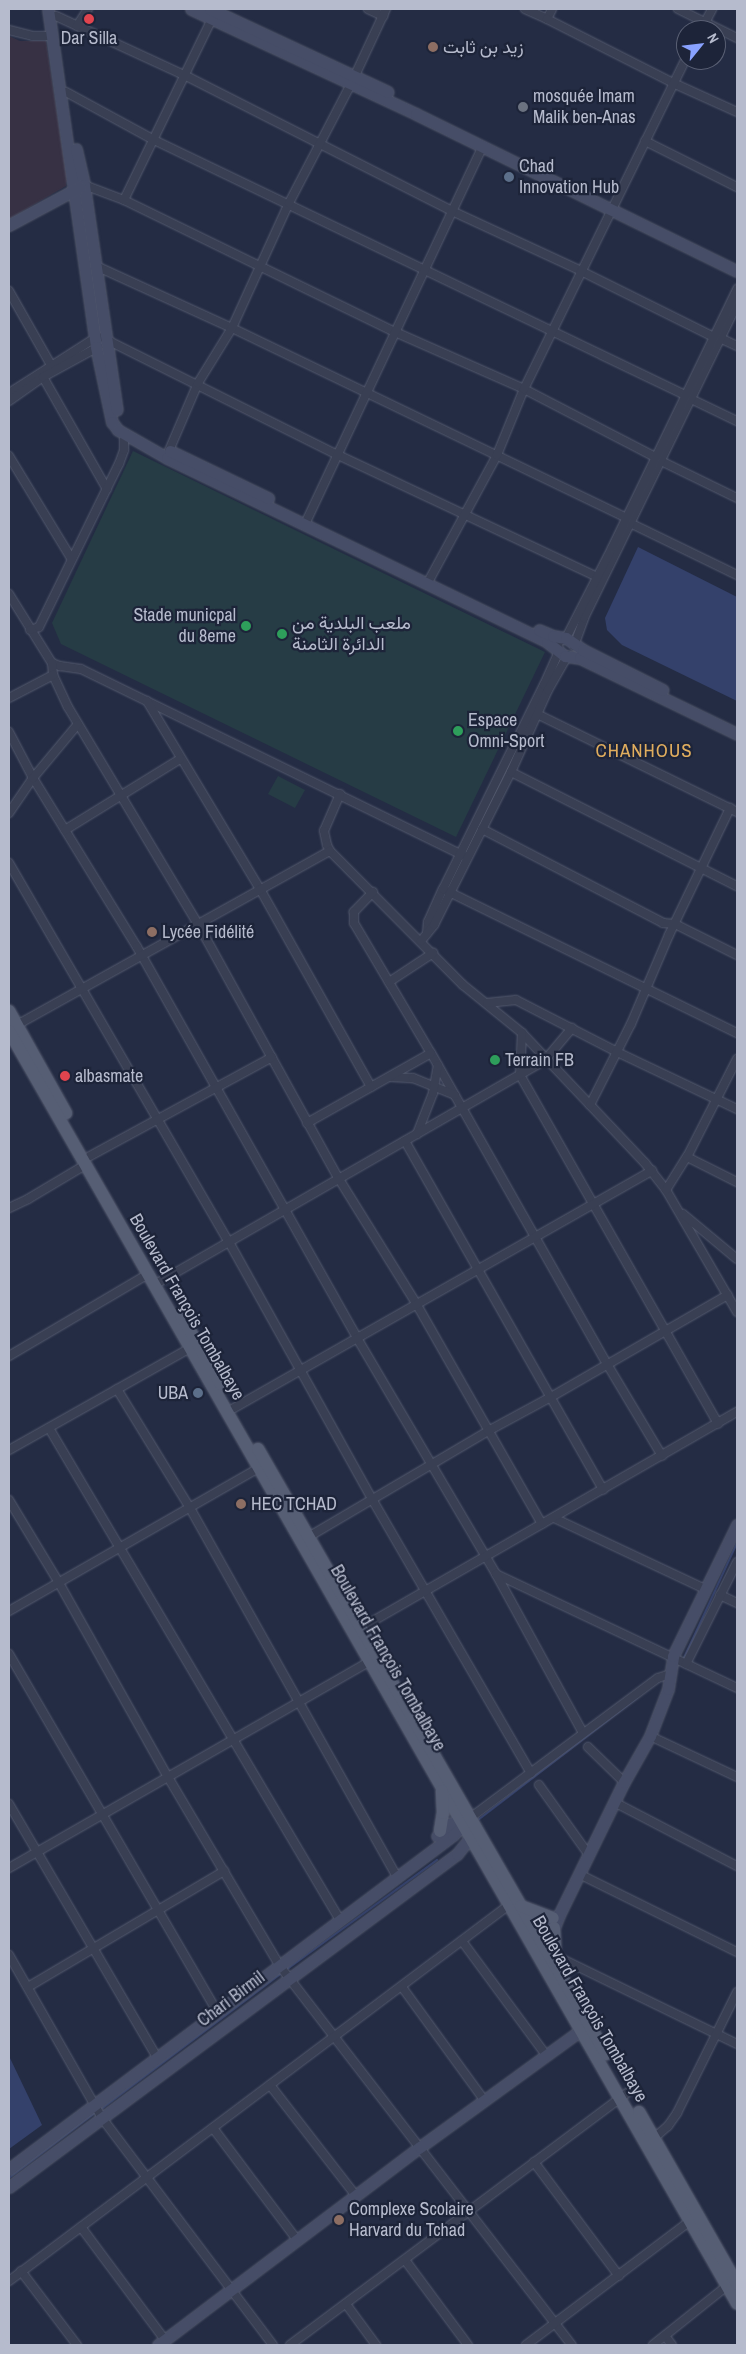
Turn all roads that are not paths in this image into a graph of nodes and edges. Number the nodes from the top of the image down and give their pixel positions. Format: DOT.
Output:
graph roads {
  1 [pos="88,9"];
  2 [pos="191,9"];
  3 [pos="368,9"];
  4 [pos="525,9"];
  5 [pos="552,9"];
  6 [pos="678,9"];
  7 [pos="54,11"];
  8 [pos="213,12"];
  9 [pos="385,12"];
  10 [pos="547,19"];
  11 [pos="695,20"];
  12 [pos="77,26"];
  13 [pos="9,30"];
  14 [pos="51,36"];
  15 [pos="680,70"];
  16 [pos="186,76"];
  17 [pos="352,80"];
  18 [pos="673,83"];
  19 [pos="66,92"];
  20 [pos="737,112"];
  21 [pos="154,140"];
  22 [pos="645,141"];
  23 [pos="319,144"];
  24 [pos="483,146"];
  25 [pos="80,187"];
  26 [pos="737,187"];
  27 [pos="124,200"];
  28 [pos="289,203"];
  29 [pos="612,208"];
  30 [pos="452,211"];
  31 [pos="9,225"];
  32 [pos="737,264"];
  33 [pos="96,266"];
  34 [pos="261,266"];
  35 [pos="424,268"];
  36 [pos="581,271"];
  37 [pos="737,271"];
  38 [pos="737,289"];
  39 [pos="9,291"];
  40 [pos="737,304"];
  41 [pos="232,328"];
  42 [pos="553,330"];
  43 [pos="395,332"];
  44 [pos="717,337"];
  45 [pos="103,342"];
  46 [pos="737,346"];
  47 [pos="51,364"];
  48 [pos="44,377"];
  49 [pos="198,383"];
  50 [pos="524,389"];
  51 [pos="9,393"];
  52 [pos="368,393"];
  53 [pos="688,397"];
  54 [pos="9,401"];
  55 [pos="737,421"];
  56 [pos="124,434"];
  57 [pos="168,454"];
  58 [pos="336,454"];
  59 [pos="497,455"];
  60 [pos="9,456"];
  61 [pos="658,459"];
  62 [pos="107,489"];
  63 [pos="737,498"];
  64 [pos="464,516"];
  65 [pos="306,520"];
  66 [pos="629,521"];
  67 [pos="71,558"];
  68 [pos="737,575"];
  69 [pos="597,577"];
  70 [pos="429,581"];
  71 [pos="9,594"];
  72 [pos="30,630"];
  73 [pos="570,640"];
  74 [pos="562,654"];
  75 [pos="52,663"];
  76 [pos="53,675"];
  77 [pos="9,698"];
  78 [pos="147,701"];
  79 [pos="537,714"];
  80 [pos="78,724"];
  81 [pos="737,726"];
  82 [pos="9,732"];
  83 [pos="737,734"];
  84 [pos="180,759"];
  85 [pos="511,772"];
  86 [pos="33,778"];
  87 [pos="121,794"];
  88 [pos="340,794"];
  89 [pos="735,810"];
  90 [pos="9,813"];
  91 [pos="482,829"];
  92 [pos="65,830"];
  93 [pos="330,851"];
  94 [pos="464,855"];
  95 [pos="9,862"];
  96 [pos="701,868"];
  97 [pos="737,886"];
  98 [pos="260,889"];
  99 [pos="447,890"];
  100 [pos="373,892"];
  101 [pos="198,924"];
  102 [pos="675,924"];
  103 [pos="420,941"];
  104 [pos="433,954"];
  105 [pos="141,955"];
  106 [pos="737,955"];
  107 [pos="389,982"];
  108 [pos="646,988"];
  109 [pos="82,989"];
  110 [pos="487,1003"];
  111 [pos="9,1012"];
  112 [pos="572,1028"];
  113 [pos="11,1029"];
  114 [pos="522,1033"];
  115 [pos="737,1033"];
  116 [pos="12,1044"];
  117 [pos="617,1052"];
  118 [pos="432,1053"];
  119 [pos="272,1057"];
  120 [pos="737,1059"];
  121 [pos="546,1060"];
  122 [pos="438,1065"];
  123 [pos="520,1075"];
  124 [pos="386,1078"];
  125 [pos="434,1086"];
  126 [pos="371,1087"];
  127 [pos="215,1088"];
  128 [pos="455,1095"];
  129 [pos="717,1098"];
  130 [pos="590,1105"];
  131 [pos="462,1108"];
  132 [pos="737,1109"];
  133 [pos="157,1120"];
  134 [pos="307,1123"];
  135 [pos="416,1134"];
  136 [pos="405,1141"];
  137 [pos="687,1157"];
  138 [pos="88,1160"];
  139 [pos="652,1171"];
  140 [pos="339,1179"];
  141 [pos="737,1182"];
  142 [pos="666,1190"];
  143 [pos="593,1204"];
  144 [pos="9,1208"];
  145 [pos="677,1209"];
  146 [pos="284,1210"];
  147 [pos="535,1236"];
  148 [pos="229,1242"];
  149 [pos="737,1259"];
  150 [pos="478,1268"];
  151 [pos="155,1280"];
  152 [pos="728,1295"];
  153 [pos="417,1305"];
  154 [pos="737,1312"];
  155 [pos="664,1331"];
  156 [pos="357,1338"];
  157 [pos="190,1348"];
  158 [pos="9,1356"];
  159 [pos="607,1364"];
  160 [pos="300,1369"];
  161 [pos="117,1389"];
  162 [pos="551,1398"];
  163 [pos="234,1408"];
  164 [pos="737,1412"];
  165 [pos="718,1424"];
  166 [pos="49,1428"];
  167 [pos="488,1431"];
  168 [pos="9,1450"];
  169 [pos="662,1456"];
  170 [pos="432,1466"];
  171 [pos="260,1468"];
  172 [pos="603,1490"];
  173 [pos="372,1499"];
  174 [pos="9,1500"];
  175 [pos="190,1508"];
  176 [pos="554,1518"];
  177 [pos="542,1524"];
  178 [pos="737,1525"];
  179 [pos="310,1536"];
  180 [pos="121,1547"];
  181 [pos="485,1557"];
  182 [pos="737,1562"];
  183 [pos="496,1574"];
  184 [pos="59,1583"];
  185 [pos="707,1590"];
  186 [pos="426,1591"];
  187 [pos="720,1595"];
  188 [pos="737,1603"];
  189 [pos="9,1611"];
  190 [pos="358,1630"];
  191 [pos="9,1654"];
  192 [pos="673,1656"];
  193 [pos="370,1661"];
  194 [pos="686,1664"];
  195 [pos="670,1674"];
  196 [pos="737,1688"];
  197 [pos="298,1702"];
  198 [pos="583,1733"];
  199 [pos="650,1736"];
  200 [pos="234,1738"];
  201 [pos="588,1747"];
  202 [pos="531,1773"];
  203 [pos="168,1777"];
  204 [pos="737,1777"];
  205 [pos="624,1782"];
  206 [pos="539,1785"];
  207 [pos="441,1786"];
  208 [pos="614,1802"];
  209 [pos="9,1804"];
  210 [pos="101,1816"];
  211 [pos="465,1821"];
  212 [pos="440,1831"];
  213 [pos="453,1835"];
  214 [pos="468,1841"];
  215 [pos="430,1851"];
  216 [pos="37,1852"];
  217 [pos="589,1855"];
  218 [pos="737,1866"];
  219 [pos="9,1868"];
  220 [pos="224,1870"];
  221 [pos="579,1874"];
  222 [pos="397,1877"];
  223 [pos="515,1906"];
  224 [pos="157,1910"];
  225 [pos="340,1920"];
  226 [pos="555,1920"];
  227 [pos="534,1938"];
  228 [pos="462,1941"];
  229 [pos="93,1948"];
  230 [pos="737,1952"];
  231 [pos="9,1955"];
  232 [pos="556,1962"];
  233 [pos="284,1971"];
  234 [pos="28,1987"];
  235 [pos="402,1987"];
  236 [pos="737,1992"];
  237 [pos="217,2012"];
  238 [pos="585,2026"];
  239 [pos="716,2034"];
  240 [pos="335,2037"];
  241 [pos="737,2044"];
  242 [pos="546,2055"];
  243 [pos="157,2057"];
  244 [pos="270,2085"];
  245 [pos="624,2095"];
  246 [pos="484,2100"];
  247 [pos="98,2111"];
  248 [pos="213,2128"];
  249 [pos="654,2138"];
  250 [pos="420,2147"];
  251 [pos="534,2162"];
  252 [pos="9,2169"];
  253 [pos="146,2180"];
  254 [pos="9,2187"];
  255 [pos="356,2196"];
  256 [pos="470,2211"];
  257 [pos="690,2221"];
  258 [pos="81,2226"];
  259 [pos="296,2240"];
  260 [pos="405,2260"];
  261 [pos="21,2271"];
  262 [pos="619,2276"];
  263 [pos="9,2281"];
  264 [pos="732,2285"];
  265 [pos="230,2290"];
  266 [pos="737,2303"];
  267 [pos="346,2304"];
  268 [pos="556,2324"];
  269 [pos="665,2336"];
  270 [pos="162,2343"];
  271 [pos="77,2345"];
  272 [pos="272,2345"];
  273 [pos="290,2345"];
  274 [pos="376,2345"];
  275 [pos="468,2345"];
  276 [pos="526,2345"];
  277 [pos="572,2345"];
  278 [pos="653,2345"];
  279 [pos="672,2345"];
  1 -- 12 [label="street"];
  2 -- 8 [label="street"];
  3 -- 9 [label="street"];
  4 -- 10 [label="street"];
  5 -- 10 [label="street"];
  6 -- 11 [label="street"];
  7 -- 12 [label="street"];
  7 -- 14 [label="street"];
  7 -- 19 [label="street"];
  8 -- 16 [label="street"];
  8 -- 17 [label="street"];
  9 -- 17 [label="street"];
  10 -- 18 [label="street"];
  12 -- 16 [label="street"];
  13 -- 14 [label="street"];
  14 -- 25 [label="street"];
  15 -- 18 [label="street"];
  16 -- 21 [label="street"];
  16 -- 23 [label="street"];
  17 -- 23 [label="street"];
  17 -- 24 [label="street"];
  17 -- 29 [label="street"];
  18 -- 20 [label="street"];
  18 -- 22 [label="street"];
  19 -- 21 [label="street"];
  19 -- 25 [label="street"];
  21 -- 27 [label="street"];
  21 -- 28 [label="street"];
  22 -- 26 [label="street"];
  22 -- 29 [label="street"];
  23 -- 28 [label="street"];
  23 -- 30 [label="street"];
  24 -- 29 [label="street"];
  24 -- 30 [label="street"];
  25 -- 27 [label="street"];
  25 -- 31 [label="street"];
  25 -- 33 [label="street"];
  25 -- 45 [label="street"];
  27 -- 34 [label="street"];
  28 -- 34 [label="street"];
  28 -- 35 [label="street"];
  29 -- 32 [label="street"];
  29 -- 36 [label="street"];
  29 -- 37 [label="street"];
  30 -- 35 [label="street"];
  30 -- 36 [label="street"];
  33 -- 41 [label="street"];
  33 -- 45 [label="street"];
  34 -- 41 [label="street"];
  34 -- 43 [label="street"];
  35 -- 42 [label="street"];
  35 -- 43 [label="street"];
  36 -- 42 [label="street"];
  36 -- 44 [label="street"];
  38 -- 44 [label="street"];
  39 -- 47 [label="street"];
  40 -- 44 [label="street"];
  41 -- 49 [label="street"];
  41 -- 52 [label="street"];
  42 -- 50 [label="street"];
  42 -- 53 [label="street"];
  43 -- 50 [label="street"];
  43 -- 52 [label="street"];
  44 -- 46 [label="street"];
  44 -- 53 [label="street"];
  45 -- 47 [label="street"];
  45 -- 48 [label="street"];
  45 -- 49 [label="street"];
  45 -- 56 [label="street"];
  45 -- 57 [label="street"];
  47 -- 51 [label="street"];
  48 -- 54 [label="street"];
  48 -- 62 [label="street"];
  49 -- 57 [label="street"];
  49 -- 58 [label="street"];
  50 -- 59 [label="street"];
  50 -- 61 [label="street"];
  52 -- 58 [label="street"];
  52 -- 59 [label="street"];
  53 -- 55 [label="street"];
  53 -- 61 [label="street"];
  56 -- 57 [label="street"];
  56 -- 62 [label="street"];
  57 -- 65 [label="street"];
  58 -- 64 [label="street"];
  58 -- 65 [label="street"];
  59 -- 64 [label="street"];
  59 -- 66 [label="street"];
  60 -- 67 [label="street"];
  61 -- 63 [label="street"];
  61 -- 66 [label="street"];
  62 -- 67 [label="street"];
  64 -- 69 [label="street"];
  64 -- 70 [label="street"];
  65 -- 70 [label="street"];
  66 -- 68 [label="street"];
  66 -- 69 [label="street"];
  66 -- 73 [label="street"];
  67 -- 72 [label="street"];
  69 -- 73 [label="street"];
  70 -- 73 [label="street"];
  70 -- 74 [label="street"];
  71 -- 72 [label="street"];
  72 -- 75 [label="street"];
  73 -- 74 [label="street"];
  73 -- 74 [label="street"];
  73 -- 81 [label="street"];
  74 -- 79 [label="street"];
  74 -- 83 [label="street"];
  74 -- 94 [label="street"];
  75 -- 76 [label="street"];
  75 -- 78 [label="street"];
  76 -- 77 [label="street"];
  76 -- 80 [label="street"];
  78 -- 84 [label="street"];
  78 -- 88 [label="street"];
  79 -- 85 [label="street"];
  79 -- 89 [label="street"];
  80 -- 86 [label="street"];
  80 -- 87 [label="street"];
  82 -- 86 [label="street"];
  84 -- 87 [label="street"];
  84 -- 98 [label="street"];
  85 -- 91 [label="street"];
  85 -- 96 [label="street"];
  86 -- 90 [label="street"];
  86 -- 92 [label="street"];
  87 -- 92 [label="street"];
  87 -- 101 [label="street"];
  88 -- 93 [label="street"];
  88 -- 94 [label="street"];
  89 -- 96 [label="street"];
  91 -- 94 [label="street"];
  91 -- 102 [label="street"];
  92 -- 105 [label="street"];
  93 -- 98 [label="street"];
  93 -- 100 [label="street"];
  94 -- 99 [label="street"];
  95 -- 109 [label="street"];
  96 -- 97 [label="street"];
  96 -- 102 [label="street"];
  98 -- 101 [label="street"];
  98 -- 126 [label="street"];
  99 -- 103 [label="street"];
  99 -- 108 [label="street"];
  100 -- 103 [label="street"];
  100 -- 107 [label="street"];
  101 -- 105 [label="street"];
  101 -- 119 [label="street"];
  102 -- 106 [label="street"];
  102 -- 108 [label="street"];
  103 -- 104 [label="street"];
  104 -- 107 [label="street"];
  104 -- 110 [label="street"];
  105 -- 109 [label="street"];
  105 -- 127 [label="street"];
  107 -- 118 [label="street"];
  108 -- 115 [label="street"];
  108 -- 117 [label="street"];
  109 -- 113 [label="street"];
  109 -- 133 [label="street"];
  110 -- 112 [label="street"];
  110 -- 114 [label="street"];
  111 -- 113 [label="main road, Boulevard François Tombalbaye"];
  112 -- 117 [label="street"];
  112 -- 121 [label="street"];
  113 -- 116 [label="main road, Boulevard François Tombalbaye"];
  113 -- 138 [label="main road, Boulevard François Tombalbaye"];
  114 -- 121 [label="street"];
  114 -- 123 [label="street"];
  116 -- 138 [label="main road, Boulevard François Tombalbaye"];
  117 -- 129 [label="street"];
  117 -- 130 [label="street"];
  118 -- 122 [label="street"];
  118 -- 124 [label="street"];
  119 -- 127 [label="street"];
  119 -- 134 [label="street"];
  120 -- 129 [label="street"];
  121 -- 123 [label="street"];
  121 -- 130 [label="street"];
  122 -- 125 [label="street"];
  122 -- 128 [label="street"];
  123 -- 131 [label="street"];
  123 -- 143 [label="street"];
  124 -- 125 [label="street"];
  124 -- 126 [label="street"];
  125 -- 128 [label="street"];
  125 -- 135 [label="street"];
  126 -- 134 [label="street"];
  127 -- 133 [label="street"];
  127 -- 146 [label="street"];
  128 -- 131 [label="street"];
  129 -- 132 [label="street"];
  129 -- 137 [label="street"];
  130 -- 139 [label="street"];
  131 -- 135 [label="street"];
  131 -- 147 [label="street"];
  133 -- 138 [label="street"];
  133 -- 148 [label="street"];
  134 -- 140 [label="street"];
  135 -- 136 [label="street"];
  136 -- 140 [label="street"];
  136 -- 150 [label="street"];
  137 -- 141 [label="street"];
  137 -- 142 [label="street"];
  138 -- 144 [label="street"];
  138 -- 151 [label="main road, Boulevard François Tombalbaye"];
  139 -- 142 [label="street"];
  139 -- 143 [label="street"];
  140 -- 146 [label="street"];
  140 -- 153 [label="street"];
  142 -- 145 [label="street"];
  143 -- 147 [label="street"];
  143 -- 155 [label="street"];
  145 -- 149 [label="street"];
  145 -- 152 [label="street"];
  146 -- 148 [label="street"];
  146 -- 156 [label="street"];
  147 -- 150 [label="street"];
  147 -- 159 [label="street"];
  148 -- 151 [label="street"];
  148 -- 160 [label="street"];
  150 -- 153 [label="street"];
  150 -- 162 [label="street"];
  151 -- 157 [label="main road, Boulevard François Tombalbaye"];
  151 -- 158 [label="street"];
  151 -- 163 [label="main road, Boulevard François Tombalbaye"];
  152 -- 154 [label="street"];
  152 -- 155 [label="street"];
  153 -- 156 [label="street"];
  153 -- 167 [label="street"];
  155 -- 159 [label="street"];
  155 -- 165 [label="street"];
  156 -- 160 [label="street"];
  156 -- 170 [label="street"];
  157 -- 161 [label="street"];
  157 -- 171 [label="main road, Boulevard François Tombalbaye"];
  159 -- 162 [label="street"];
  159 -- 169 [label="street"];
  160 -- 163 [label="street"];
  160 -- 173 [label="street"];
  161 -- 166 [label="street"];
  161 -- 175 [label="street"];
  162 -- 167 [label="street"];
  162 -- 172 [label="street"];
  163 -- 179 [label="main road, Boulevard François Tombalbaye"];
  164 -- 165 [label="street"];
  165 -- 169 [label="street"];
  166 -- 168 [label="street"];
  166 -- 180 [label="street"];
  167 -- 170 [label="street"];
  167 -- 177 [label="street"];
  169 -- 172 [label="street"];
  170 -- 173 [label="street"];
  170 -- 181 [label="street"];
  171 -- 175 [label="street"];
  171 -- 190 [label="main road, Boulevard François Tombalbaye"];
  172 -- 176 [label="street"];
  173 -- 179 [label="street"];
  173 -- 186 [label="street"];
  174 -- 184 [label="street"];
  175 -- 180 [label="street"];
  175 -- 197 [label="street"];
  176 -- 177 [label="street"];
  176 -- 185 [label="street"];
  177 -- 181 [label="street"];
  178 -- 185 [label="street"];
  179 -- 190 [label="main road, Boulevard François Tombalbaye"];
  180 -- 184 [label="street"];
  180 -- 200 [label="street"];
  181 -- 183 [label="street"];
  181 -- 186 [label="street"];
  182 -- 187 [label="street"];
  183 -- 192 [label="street"];
  183 -- 198 [label="street"];
  184 -- 189 [label="street"];
  184 -- 203 [label="street"];
  185 -- 192 [label="street"];
  186 -- 190 [label="street"];
  186 -- 202 [label="street"];
  187 -- 188 [label="street"];
  187 -- 194 [label="street"];
  190 -- 193 [label="main road, Boulevard François Tombalbaye"];
  190 -- 211 [label="main road, Boulevard François Tombalbaye"];
  191 -- 210 [label="street"];
  192 -- 194 [label="street"];
  192 -- 195 [label="street"];
  193 -- 197 [label="street"];
  193 -- 207 [label="main road, Boulevard François Tombalbaye"];
  194 -- 196 [label="street"];
  195 -- 198 [label="street"];
  195 -- 199 [label="street"];
  197 -- 200 [label="street"];
  197 -- 222 [label="street"];
  198 -- 202 [label="street"];
  199 -- 204 [label="street"];
  199 -- 205 [label="street"];
  200 -- 203 [label="street"];
  200 -- 225 [label="street"];
  201 -- 205 [label="street"];
  202 -- 211 [label="street"];
  203 -- 210 [label="street"];
  203 -- 220 [label="street"];
  205 -- 208 [label="street"];
  206 -- 217 [label="street"];
  207 -- 211 [label="main road, Boulevard François Tombalbaye"];
  207 -- 212 [label="main road"];
  208 -- 217 [label="street"];
  208 -- 218 [label="street"];
  209 -- 216 [label="street"];
  210 -- 216 [label="street"];
  210 -- 224 [label="street"];
  211 -- 212 [label="street"];
  211 -- 213 [label="street, Chari Birmil"];
  211 -- 214 [label="main road, Boulevard François Tombalbaye"];
  211 -- 223 [label="main road, Boulevard François Tombalbaye"];
  212 -- 215 [label="street, Chari Birmil"];
  213 -- 214 [label="street"];
  213 -- 215 [label="street, Chari Birmil"];
  214 -- 223 [label="main road, Boulevard François Tombalbaye"];
  214 -- 233 [label="street, Chari Birmil"];
  215 -- 222 [label="street, Chari Birmil"];
  216 -- 219 [label="street"];
  216 -- 229 [label="street"];
  217 -- 221 [label="street"];
  220 -- 224 [label="street"];
  220 -- 233 [label="street"];
  221 -- 226 [label="street"];
  221 -- 230 [label="street"];
  222 -- 225 [label="street, Chari Birmil"];
  223 -- 226 [label="main road"];
  223 -- 227 [label="main road, Boulevard François Tombalbaye"];
  223 -- 228 [label="street"];
  224 -- 229 [label="street"];
  224 -- 237 [label="street"];
  225 -- 233 [label="street, Chari Birmil"];
  226 -- 227 [label="street"];
  226 -- 232 [label="main road"];
  227 -- 232 [label="main road, Boulevard François Tombalbaye"];
  227 -- 238 [label="main road, Boulevard François Tombalbaye"];
  228 -- 235 [label="street"];
  228 -- 242 [label="street"];
  229 -- 234 [label="street"];
  229 -- 243 [label="street"];
  231 -- 234 [label="street"];
  232 -- 238 [label="main road, Boulevard François Tombalbaye"];
  232 -- 239 [label="street"];
  233 -- 237 [label="street, Chari Birmil"];
  233 -- 240 [label="street"];
  233 -- 247 [label="street, Chari Birmil"];
  234 -- 247 [label="street"];
  235 -- 240 [label="street"];
  235 -- 246 [label="street"];
  236 -- 239 [label="street"];
  237 -- 243 [label="street, Chari Birmil"];
  238 -- 242 [label="street"];
  238 -- 245 [label="main road, Boulevard François Tombalbaye"];
  239 -- 241 [label="street"];
  239 -- 249 [label="street"];
  240 -- 244 [label="street"];
  240 -- 250 [label="street"];
  242 -- 246 [label="street"];
  243 -- 247 [label="street, Chari Birmil"];
  244 -- 248 [label="street"];
  244 -- 255 [label="street"];
  245 -- 249 [label="main road, Boulevard François Tombalbaye"];
  245 -- 251 [label="street"];
  245 -- 257 [label="main road, Boulevard François Tombalbaye"];
  246 -- 250 [label="street"];
  247 -- 252 [label="street, Chari Birmil"];
  247 -- 253 [label="street"];
  247 -- 254 [label="street, Chari Birmil"];
  248 -- 253 [label="street"];
  248 -- 259 [label="street"];
  249 -- 264 [label="main road, Boulevard François Tombalbaye"];
  250 -- 255 [label="street"];
  250 -- 256 [label="street"];
  251 -- 256 [label="street"];
  251 -- 262 [label="street"];
  253 -- 258 [label="street"];
  253 -- 265 [label="street"];
  255 -- 259 [label="street"];
  256 -- 260 [label="street"];
  256 -- 268 [label="street"];
  257 -- 262 [label="street"];
  257 -- 264 [label="main road, Boulevard François Tombalbaye"];
  258 -- 261 [label="street"];
  258 -- 270 [label="street"];
  259 -- 265 [label="street"];
  260 -- 267 [label="street"];
  260 -- 275 [label="street"];
  261 -- 263 [label="street"];
  261 -- 271 [label="street"];
  262 -- 268 [label="street"];
  264 -- 266 [label="main road, Boulevard François Tombalbaye"];
  264 -- 269 [label="street"];
  265 -- 270 [label="street"];
  265 -- 272 [label="street"];
  267 -- 273 [label="street"];
  267 -- 274 [label="street"];
  268 -- 276 [label="street"];
  268 -- 277 [label="street"];
  269 -- 278 [label="street"];
  269 -- 279 [label="street"];
}
